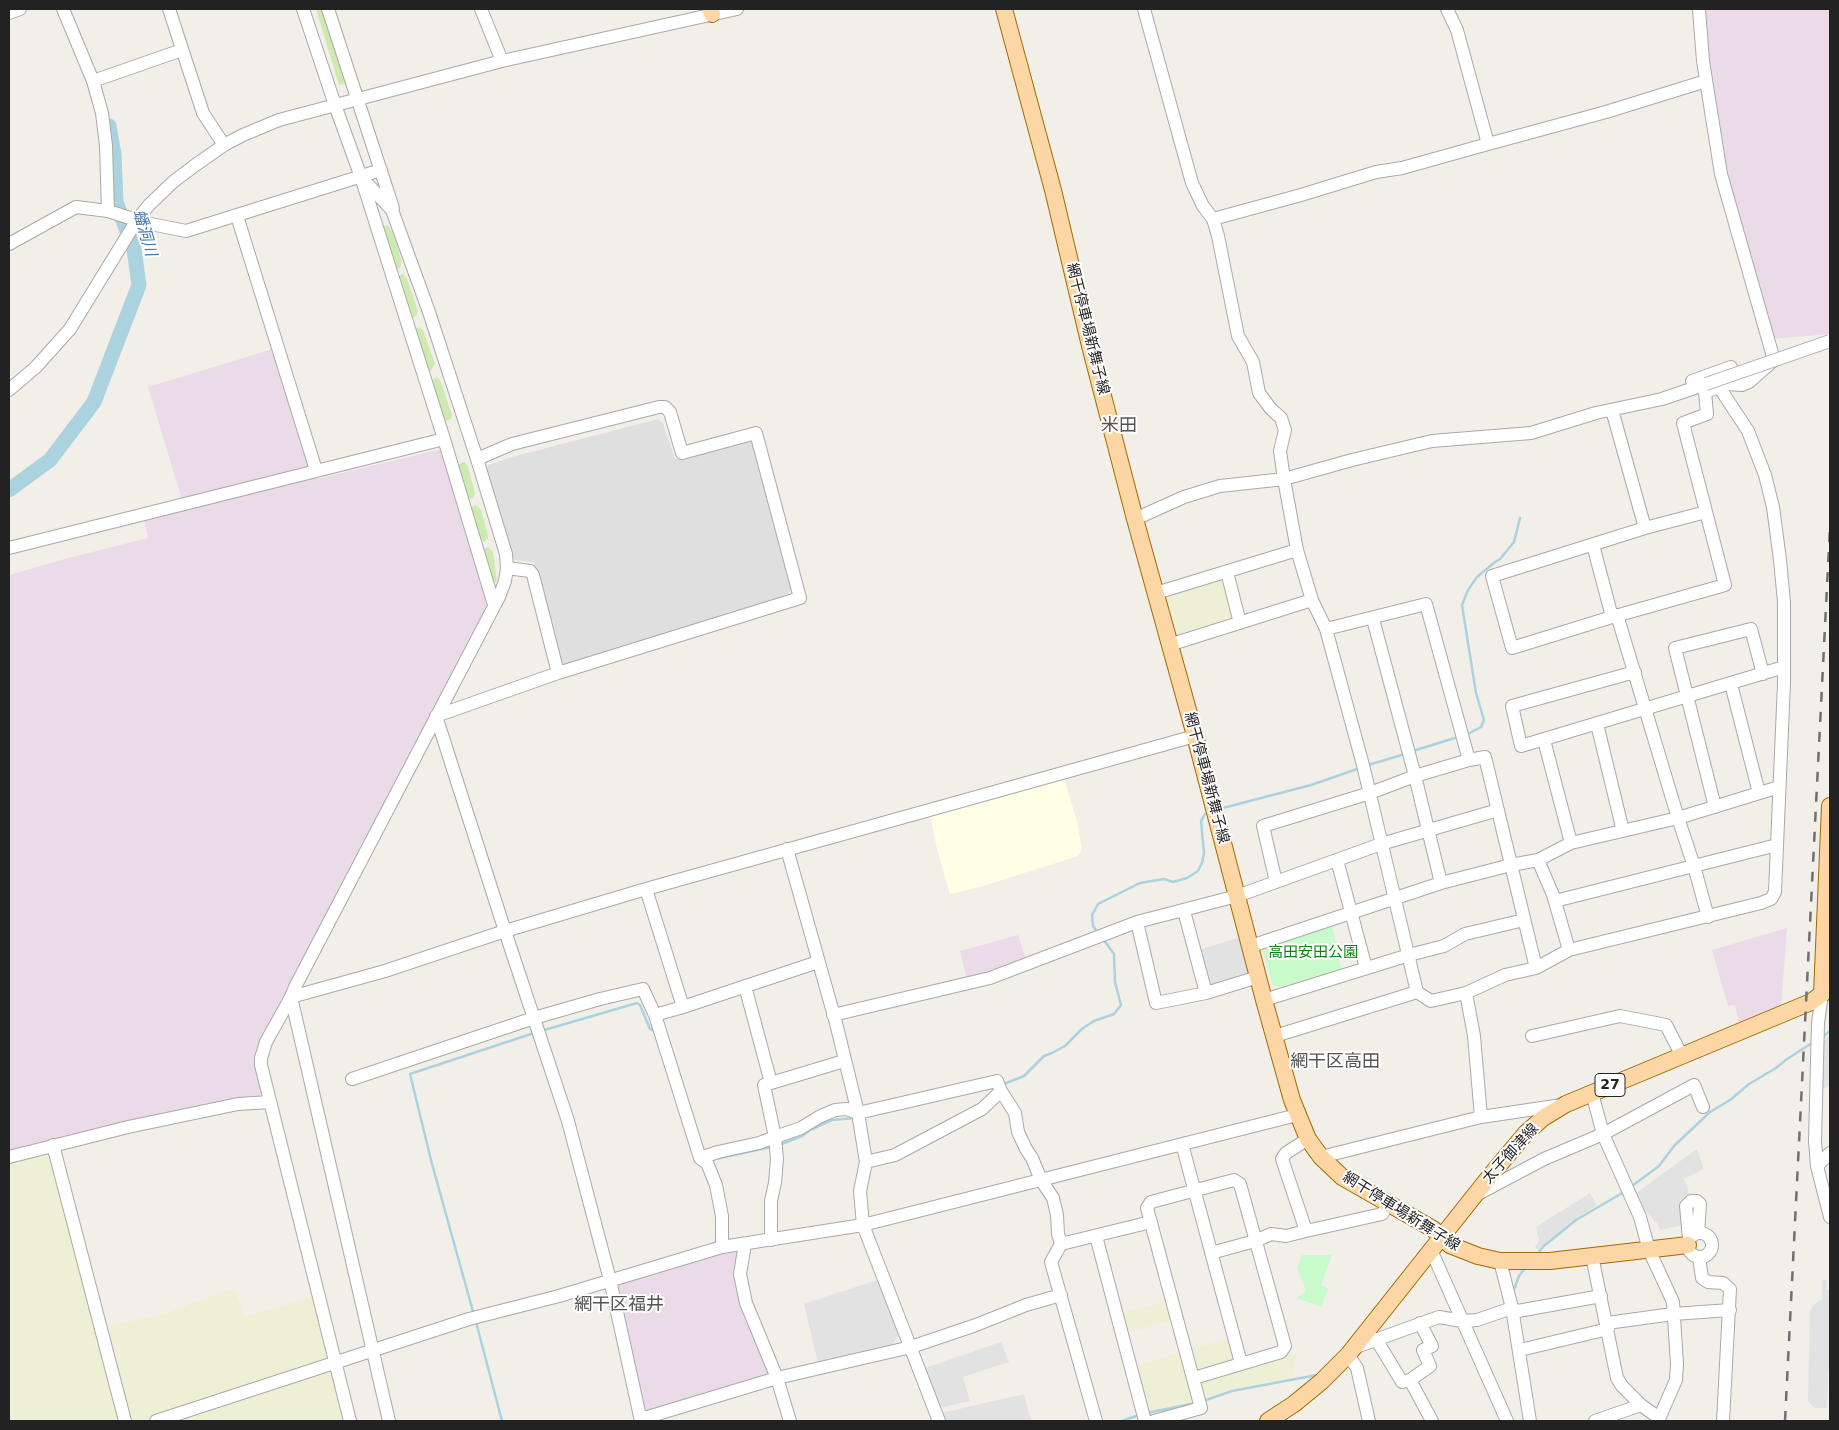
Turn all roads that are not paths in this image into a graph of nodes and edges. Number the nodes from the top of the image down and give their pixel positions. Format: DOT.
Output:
graph roads {
  1 [pos="20,9"];
  2 [pos="63,9"];
  3 [pos="169,9"];
  4 [pos="303,9"];
  5 [pos="328,9"];
  6 [pos="481,9"];
  7 [pos="737,9"];
  8 [pos="1004,9"];
  9 [pos="1144,9"];
  10 [pos="1447,9"];
  11 [pos="1699,9"];
  12 [pos="711,11"];
  13 [pos="9,13"];
  14 [pos="182,50"];
  15 [pos="502,61"];
  16 [pos="98,79"];
  17 [pos="1706,80"];
  18 [pos="357,98"];
  19 [pos="335,105"];
  20 [pos="1488,144"];
  21 [pos="224,145"];
  22 [pos="382,170"];
  23 [pos="361,177"];
  24 [pos="108,211"];
  25 [pos="237,216"];
  26 [pos="1213,220"];
  27 [pos="141,221"];
  28 [pos="400,233"];
  29 [pos="9,244"];
  30 [pos="1830,340"];
  31 [pos="1731,367"];
  32 [pos="1719,387"];
  33 [pos="9,390"];
  34 [pos="1612,410"];
  35 [pos="444,439"];
  36 [pos="477,459"];
  37 [pos="316,470"];
  38 [pos="1284,479"];
  39 [pos="1706,512"];
  40 [pos="1135,519"];
  41 [pos="1645,528"];
  42 [pos="1593,544"];
  43 [pos="9,548"];
  44 [pos="1297,550"];
  45 [pos="507,568"];
  46 [pos="1227,572"];
  47 [pos="1156,593"];
  48 [pos="1312,600"];
  49 [pos="494,605"];
  50 [pos="1614,616"];
  51 [pos="1373,619"];
  52 [pos="1240,623"];
  53 [pos="1326,629"];
  54 [pos="1169,645"];
  55 [pos="1784,667"];
  56 [pos="1635,672"];
  57 [pos="558,673"];
  58 [pos="1763,674"];
  59 [pos="1731,684"];
  60 [pos="1686,697"];
  61 [pos="1646,710"];
  62 [pos="436,716"];
  63 [pos="1597,724"];
  64 [pos="1195,736"];
  65 [pos="1544,740"];
  66 [pos="1469,760"];
  67 [pos="1415,776"];
  68 [pos="1779,787"];
  69 [pos="1370,793"];
  70 [pos="1760,793"];
  71 [pos="1715,806"];
  72 [pos="1830,806"];
  73 [pos="1498,810"];
  74 [pos="1678,818"];
  75 [pos="1427,831"];
  76 [pos="1622,831"];
  77 [pos="1571,843"];
  78 [pos="1381,844"];
  79 [pos="1777,845"];
  80 [pos="787,850"];
  81 [pos="1337,860"];
  82 [pos="1538,860"];
  83 [pos="1511,865"];
  84 [pos="1694,866"];
  85 [pos="1276,882"];
  86 [pos="1440,883"];
  87 [pos="1829,886"];
  88 [pos="646,889"];
  89 [pos="1237,896"];
  90 [pos="1395,898"];
  91 [pos="1555,901"];
  92 [pos="1184,910"];
  93 [pos="1351,912"];
  94 [pos="1708,918"];
  95 [pos="1524,920"];
  96 [pos="1137,922"];
  97 [pos="505,931"];
  98 [pos="1250,946"];
  99 [pos="1569,950"];
  100 [pos="1409,955"];
  101 [pos="818,962"];
  102 [pos="1366,968"];
  103 [pos="1536,968"];
  104 [pos="1258,977"];
  105 [pos="745,986"];
  106 [pos="1826,991"];
  107 [pos="1417,992"];
  108 [pos="1206,993"];
  109 [pos="1466,993"];
  110 [pos="292,997"];
  111 [pos="1264,1000"];
  112 [pos="683,1007"];
  113 [pos="655,1015"];
  114 [pos="833,1015"];
  115 [pos="534,1018"];
  116 [pos="1275,1036"];
  117 [pos="1532,1036"];
  118 [pos="1682,1056"];
  119 [pos="844,1061"];
  120 [pos="352,1079"];
  121 [pos="771,1083"];
  122 [pos="1000,1088"];
  123 [pos="1592,1093"];
  124 [pos="270,1102"];
  125 [pos="1566,1104"];
  126 [pos="1703,1107"];
  127 [pos="859,1116"];
  128 [pos="1297,1116"];
  129 [pos="1481,1117"];
  130 [pos="1603,1134"];
  131 [pos="1308,1138"];
  132 [pos="775,1143"];
  133 [pos="1182,1144"];
  134 [pos="53,1145"];
  135 [pos="1830,1153"];
  136 [pos="9,1157"];
  137 [pos="1321,1157"];
  138 [pos="700,1158"];
  139 [pos="866,1162"];
  140 [pos="1817,1166"];
  141 [pos="1041,1180"];
  142 [pos="1194,1191"];
  143 [pos="1474,1196"];
  144 [pos="1389,1203"];
  145 [pos="1830,1211"];
  146 [pos="1151,1222"];
  147 [pos="863,1225"];
  148 [pos="1306,1231"];
  149 [pos="1096,1236"];
  150 [pos="1442,1236"];
  151 [pos="771,1240"];
  152 [pos="1255,1241"];
  153 [pos="1694,1243"];
  154 [pos="745,1244"];
  155 [pos="1061,1244"];
  156 [pos="722,1248"];
  157 [pos="1431,1250"];
  158 [pos="1649,1250"];
  159 [pos="1211,1252"];
  160 [pos="1592,1256"];
  161 [pos="1500,1261"];
  162 [pos="610,1280"];
  163 [pos="1062,1296"];
  164 [pos="1601,1296"];
  165 [pos="1510,1303"];
  166 [pos="1730,1310"];
  167 [pos="1674,1314"];
  168 [pos="1460,1317"];
  169 [pos="1420,1323"];
  170 [pos="1607,1326"];
  171 [pos="1376,1339"];
  172 [pos="911,1347"];
  173 [pos="1520,1350"];
  174 [pos="373,1351"];
  175 [pos="1352,1351"];
  176 [pos="335,1361"];
  177 [pos="1241,1364"];
  178 [pos="778,1378"];
  179 [pos="1194,1378"];
  180 [pos="1410,1380"];
  181 [pos="1641,1404"];
  182 [pos="1629,1415"];
  183 [pos="641,1420"];
  184 [pos="1427,1420"];
  185 [pos="1658,1420"];
  186 [pos="125,1421"];
  187 [pos="156,1421"];
  188 [pos="350,1421"];
  189 [pos="389,1421"];
  190 [pos="790,1421"];
  191 [pos="939,1421"];
  192 [pos="1096,1421"];
  193 [pos="1145,1421"];
  194 [pos="1154,1421"];
  195 [pos="1268,1421"];
  196 [pos="1368,1421"];
  197 [pos="1508,1421"];
  198 [pos="1528,1421"];
  199 [pos="1595,1421"];
  200 [pos="1723,1421"];
  1 -- 13 [label="street"];
  2 -- 16 [label="street"];
  3 -- 14 [label="street"];
  4 -- 19 [label="street"];
  5 -- 18 [label="street"];
  6 -- 15 [label="street"];
  7 -- 12 [label="street"];
  8 -- 40 [label="main road, 網干停車場新舞子線"];
  9 -- 26 [label="street"];
  10 -- 20 [label="street"];
  11 -- 17 [label="street"];
  12 -- 15 [label="street"];
  14 -- 16 [label="street"];
  14 -- 21 [label="street"];
  15 -- 18 [label="street"];
  16 -- 24 [label="street"];
  17 -- 20 [label="street"];
  17 -- 32 [label="street"];
  18 -- 19 [label="street"];
  18 -- 22 [label="street"];
  19 -- 21 [label="street"];
  19 -- 23 [label="street"];
  20 -- 26 [label="street"];
  21 -- 27 [label="street"];
  22 -- 23 [label="street"];
  22 -- 28 [label="street"];
  23 -- 25 [label="street"];
  23 -- 28 [label="street"];
  23 -- 35 [label="street"];
  24 -- 27 [label="street"];
  24 -- 29 [label="street"];
  25 -- 27 [label="street"];
  25 -- 37 [label="street"];
  26 -- 38 [label="street"];
  27 -- 33 [label="street"];
  28 -- 36 [label="street"];
  30 -- 34 [label="street, bridge"];
  31 -- 34 [label="street"];
  32 -- 39 [label="street"];
  32 -- 55 [label="street"];
  34 -- 38 [label="street"];
  34 -- 41 [label="street"];
  35 -- 37 [label="street"];
  35 -- 49 [label="street"];
  36 -- 45 [label="street"];
  36 -- 57 [label="street"];
  37 -- 43 [label="street"];
  38 -- 40 [label="street"];
  38 -- 44 [label="street"];
  39 -- 41 [label="street"];
  39 -- 50 [label="street"];
  40 -- 47 [label="main road, 網干停車場新舞子線"];
  41 -- 42 [label="street"];
  42 -- 50 [label="street"];
  42 -- 50 [label="street"];
  44 -- 46 [label="street"];
  44 -- 48 [label="street"];
  45 -- 49 [label="street"];
  45 -- 57 [label="street"];
  46 -- 47 [label="street"];
  46 -- 52 [label="street"];
  47 -- 54 [label="main road, 網干停車場新舞子線"];
  48 -- 52 [label="street"];
  48 -- 53 [label="street"];
  49 -- 62 [label="street"];
  50 -- 56 [label="street"];
  51 -- 53 [label="street"];
  51 -- 66 [label="street"];
  51 -- 67 [label="street"];
  52 -- 54 [label="street"];
  53 -- 69 [label="street"];
  54 -- 64 [label="main road, 網干停車場新舞子線"];
  55 -- 58 [label="street"];
  55 -- 68 [label="street"];
  56 -- 61 [label="street"];
  56 -- 65 [label="street"];
  57 -- 62 [label="street"];
  58 -- 59 [label="street"];
  58 -- 60 [label="street"];
  59 -- 60 [label="street"];
  59 -- 70 [label="street"];
  60 -- 61 [label="street"];
  60 -- 71 [label="street"];
  61 -- 63 [label="street"];
  61 -- 74 [label="street"];
  62 -- 97 [label="street"];
  62 -- 110 [label="street"];
  63 -- 65 [label="street"];
  63 -- 76 [label="street"];
  64 -- 80 [label="street"];
  64 -- 89 [label="main road, 網干停車場新舞子線"];
  65 -- 77 [label="street"];
  66 -- 67 [label="street"];
  66 -- 73 [label="street"];
  67 -- 69 [label="street"];
  67 -- 75 [label="street"];
  68 -- 70 [label="street"];
  68 -- 79 [label="street"];
  69 -- 78 [label="street"];
  69 -- 85 [label="street"];
  70 -- 71 [label="street"];
  71 -- 74 [label="street"];
  72 -- 87 [label="main road"];
  73 -- 75 [label="street"];
  73 -- 83 [label="street"];
  74 -- 76 [label="street"];
  74 -- 84 [label="street"];
  75 -- 78 [label="street"];
  75 -- 86 [label="street"];
  76 -- 77 [label="street"];
  77 -- 82 [label="street"];
  78 -- 81 [label="street"];
  78 -- 90 [label="street"];
  79 -- 84 [label="street"];
  79 -- 94 [label="street"];
  80 -- 88 [label="street"];
  80 -- 101 [label="street"];
  81 -- 85 [label="street"];
  81 -- 93 [label="street"];
  82 -- 83 [label="street"];
  82 -- 91 [label="street"];
  83 -- 86 [label="street"];
  83 -- 95 [label="street"];
  84 -- 91 [label="street"];
  84 -- 94 [label="street"];
  85 -- 89 [label="street"];
  86 -- 90 [label="street"];
  87 -- 106 [label="main road"];
  88 -- 97 [label="street"];
  88 -- 112 [label="street"];
  89 -- 92 [label="street"];
  89 -- 98 [label="main road, 網干停車場新舞子線"];
  90 -- 93 [label="street"];
  90 -- 100 [label="street"];
  91 -- 99 [label="street"];
  92 -- 96 [label="street"];
  92 -- 108 [label="street"];
  93 -- 98 [label="street"];
  93 -- 102 [label="street"];
  94 -- 99 [label="street"];
  95 -- 100 [label="street"];
  95 -- 103 [label="street"];
  96 -- 108 [label="street"];
  96 -- 114 [label="street"];
  97 -- 110 [label="street"];
  97 -- 115 [label="street"];
  98 -- 104 [label="main road, 網干停車場新舞子線"];
  99 -- 103 [label="street"];
  100 -- 102 [label="street"];
  100 -- 107 [label="street"];
  101 -- 105 [label="street"];
  101 -- 114 [label="street"];
  102 -- 111 [label="street"];
  103 -- 109 [label="street"];
  104 -- 108 [label="street"];
  104 -- 111 [label="main road, 網干停車場新舞子線"];
  105 -- 112 [label="street"];
  105 -- 121 [label="street"];
  106 -- 118 [label="main road, 太子御津線 / 27"];
  106 -- 140 [label="street"];
  107 -- 109 [label="street"];
  107 -- 116 [label="street"];
  109 -- 129 [label="street"];
  110 -- 124 [label="street"];
  110 -- 174 [label="street"];
  111 -- 116 [label="main road, 網干停車場新舞子線"];
  112 -- 113 [label="street"];
  113 -- 115 [label="street"];
  113 -- 138 [label="street"];
  114 -- 119 [label="street"];
  115 -- 120 [label="street"];
  115 -- 162 [label="street"];
  116 -- 128 [label="main road, 網干停車場新舞子線"];
  117 -- 118 [label="street"];
  118 -- 123 [label="main road, 太子御津線 / 27"];
  119 -- 121 [label="street"];
  119 -- 127 [label="street"];
  121 -- 132 [label="street"];
  122 -- 127 [label="street"];
  122 -- 139 [label="street"];
  122 -- 141 [label="street"];
  123 -- 125 [label="main road, 太子御津線 / 27"];
  123 -- 130 [label="street"];
  124 -- 134 [label="street"];
  124 -- 176 [label="street"];
  125 -- 129 [label="street"];
  125 -- 143 [label="main road, 太子御津線 / 27"];
  126 -- 130 [label="street"];
  127 -- 132 [label="street"];
  127 -- 139 [label="street"];
  128 -- 131 [label="main road, 網干停車場新舞子線"];
  128 -- 133 [label="street"];
  129 -- 137 [label="street"];
  130 -- 143 [label="street"];
  130 -- 158 [label="street"];
  131 -- 137 [label="main road, 網干停車場新舞子線"];
  131 -- 148 [label="street"];
  132 -- 138 [label="street"];
  132 -- 151 [label="street"];
  133 -- 141 [label="street"];
  133 -- 142 [label="street"];
  134 -- 136 [label="street"];
  134 -- 186 [label="street"];
  135 -- 140 [label="street"];
  137 -- 144 [label="main road, 網干停車場新舞子線"];
  138 -- 156 [label="street"];
  139 -- 147 [label="street"];
  140 -- 145 [label="street"];
  141 -- 147 [label="street"];
  141 -- 155 [label="street"];
  142 -- 146 [label="street"];
  142 -- 152 [label="street"];
  142 -- 159 [label="street"];
  143 -- 150 [label="main road, 太子御津線 / 27"];
  144 -- 148 [label="street"];
  144 -- 150 [label="main road, 網干停車場新舞子線"];
  146 -- 149 [label="street"];
  146 -- 179 [label="street"];
  147 -- 151 [label="street"];
  147 -- 172 [label="street"];
  148 -- 152 [label="street"];
  149 -- 155 [label="street"];
  149 -- 193 [label="street"];
  150 -- 157 [label="main road, 太子御津線 / 27"];
  150 -- 161 [label="main road, 網干停車場新舞子線"];
  151 -- 154 [label="street"];
  152 -- 159 [label="street"];
  152 -- 177 [label="street"];
  153 -- 158 [label="main road, 網干停車場新舞子線"];
  153 -- 166 [label="street"];
  154 -- 156 [label="street"];
  154 -- 178 [label="street"];
  155 -- 163 [label="street"];
  156 -- 162 [label="street"];
  157 -- 168 [label="street"];
  157 -- 175 [label="main road, 太子御津線 / 27"];
  158 -- 160 [label="main road, 網干停車場新舞子線"];
  158 -- 167 [label="street"];
  159 -- 177 [label="street"];
  160 -- 161 [label="main road, 網干停車場新舞子線"];
  160 -- 164 [label="street"];
  161 -- 165 [label="street"];
  162 -- 174 [label="street"];
  162 -- 183 [label="street"];
  163 -- 172 [label="street"];
  163 -- 192 [label="street"];
  164 -- 165 [label="street"];
  164 -- 170 [label="street"];
  165 -- 168 [label="street"];
  165 -- 173 [label="street"];
  166 -- 167 [label="street"];
  166 -- 200 [label="street"];
  167 -- 170 [label="street"];
  167 -- 185 [label="street"];
  168 -- 169 [label="street"];
  168 -- 197 [label="street"];
  169 -- 171 [label="street"];
  169 -- 180 [label="street"];
  170 -- 173 [label="street"];
  170 -- 181 [label="street"];
  171 -- 175 [label="street"];
  171 -- 180 [label="street"];
  172 -- 178 [label="street"];
  172 -- 191 [label="street"];
  173 -- 198 [label="street"];
  174 -- 176 [label="street"];
  174 -- 189 [label="street"];
  175 -- 195 [label="main road, 太子御津線 / 27"];
  175 -- 196 [label="street"];
  176 -- 187 [label="street"];
  176 -- 188 [label="street"];
  177 -- 179 [label="street"];
  178 -- 183 [label="street"];
  178 -- 190 [label="street"];
  179 -- 194 [label="street"];
  180 -- 184 [label="street"];
  181 -- 182 [label="street"];
  181 -- 185 [label="street"];
  182 -- 199 [label="street"];
}
